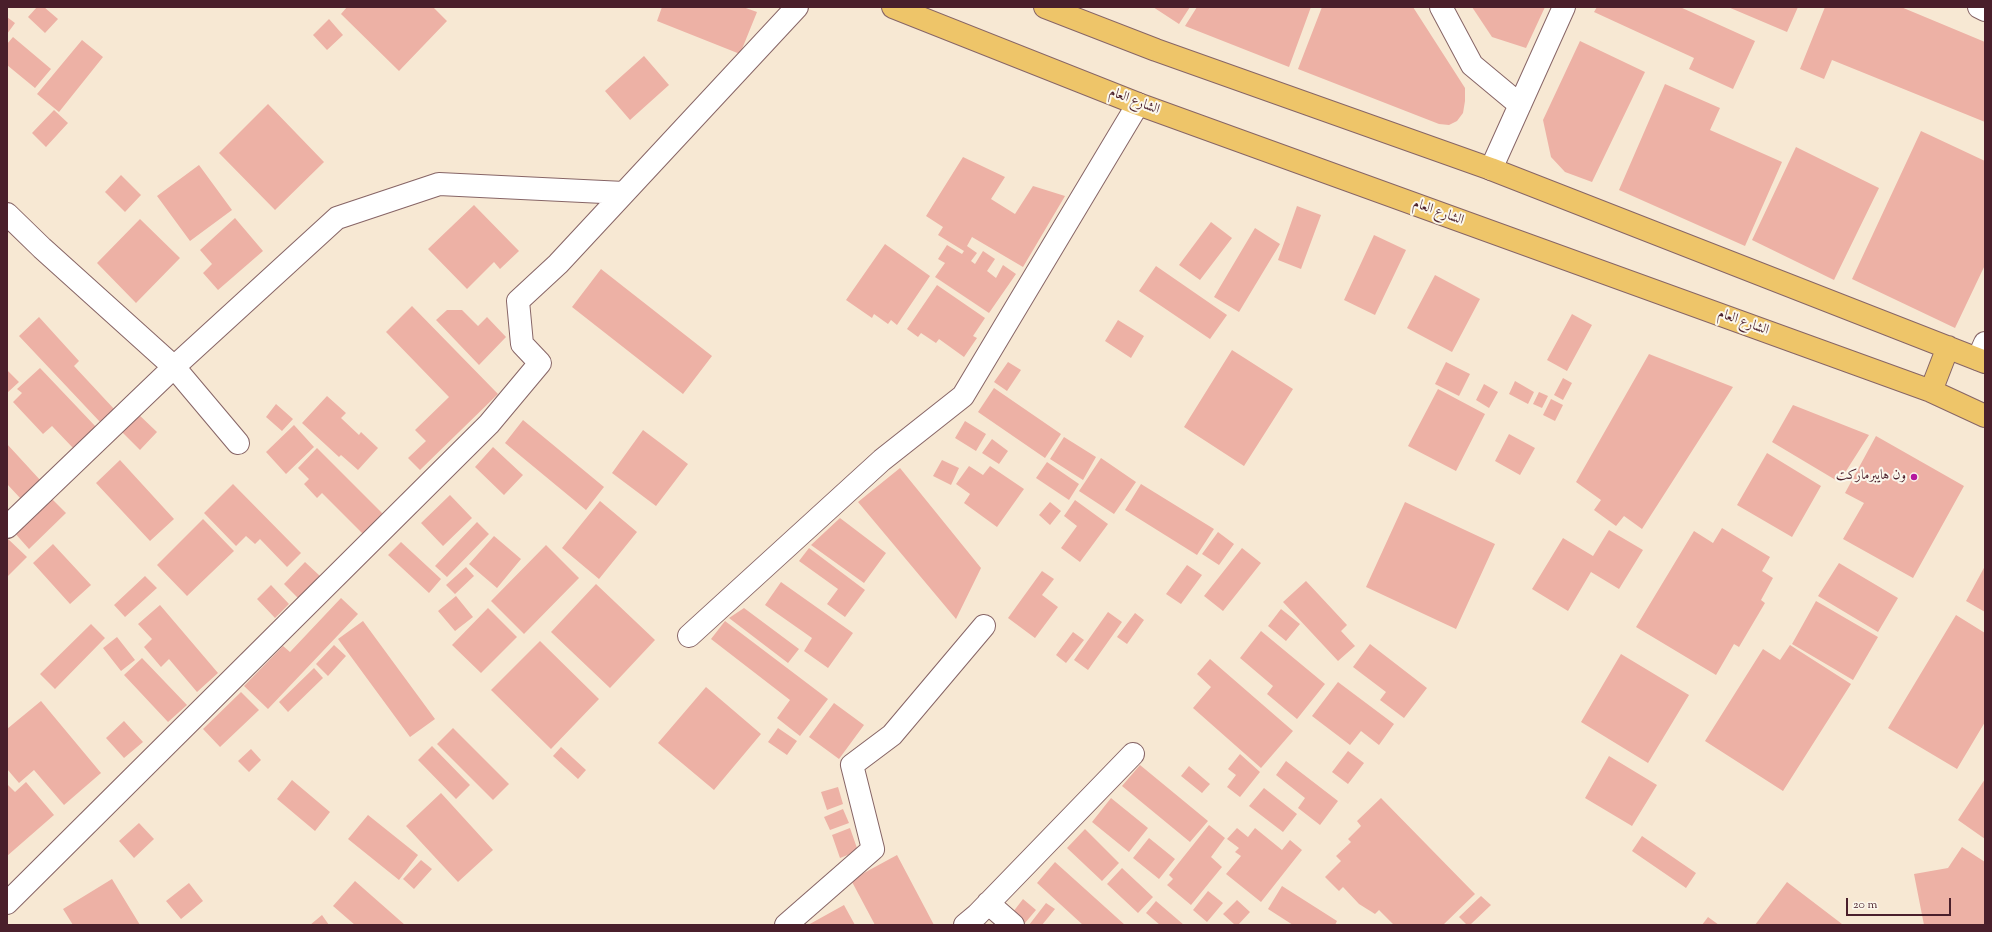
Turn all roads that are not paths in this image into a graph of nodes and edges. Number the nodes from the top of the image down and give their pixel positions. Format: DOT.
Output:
graph roads {
  1 [pos="797,7"];
  2 [pos="893,7"];
  3 [pos="1046,7"];
  4 [pos="1441,7"];
  5 [pos="1564,7"];
  6 [pos="1979,7"];
  7 [pos="1985,10"];
  8 [pos="1138,104"];
  9 [pos="1520,105"];
  10 [pos="1491,169"];
  11 [pos="624,193"];
  12 [pos="7,214"];
  13 [pos="1948,347"];
  14 [pos="1983,355"];
  15 [pos="174,367"];
  16 [pos="1931,391"];
  17 [pos="1985,416"];
  18 [pos="238,443"];
  19 [pos="7,527"];
  20 [pos="984,626"];
  21 [pos="689,636"];
  22 [pos="1133,754"];
  23 [pos="7,903"];
  24 [pos="988,904"];
  25 [pos="786,925"];
  26 [pos="965,925"];
  27 [pos="1013,925"];
  1 -- 11 [label="street"];
  2 -- 8 [label="main road, الشارع العام"];
  3 -- 10 [label="main road"];
  4 -- 9 [label="street"];
  5 -- 9 [label="street"];
  6 -- 7 [label="street"];
  8 -- 16 [label="main road, الشارع العام"];
  8 -- 21 [label="street"];
  9 -- 10 [label="street"];
  10 -- 13 [label="main road"];
  11 -- 15 [label="street"];
  11 -- 23 [label="street"];
  12 -- 15 [label="street"];
  13 -- 14 [label="main road"];
  13 -- 16 [label="main road"];
  15 -- 18 [label="street"];
  15 -- 19 [label="street"];
  16 -- 17 [label="main road, الشارع العام"];
  20 -- 25 [label="street"];
  22 -- 24 [label="street"];
  24 -- 26 [label="street"];
  24 -- 27 [label="street"];
}
